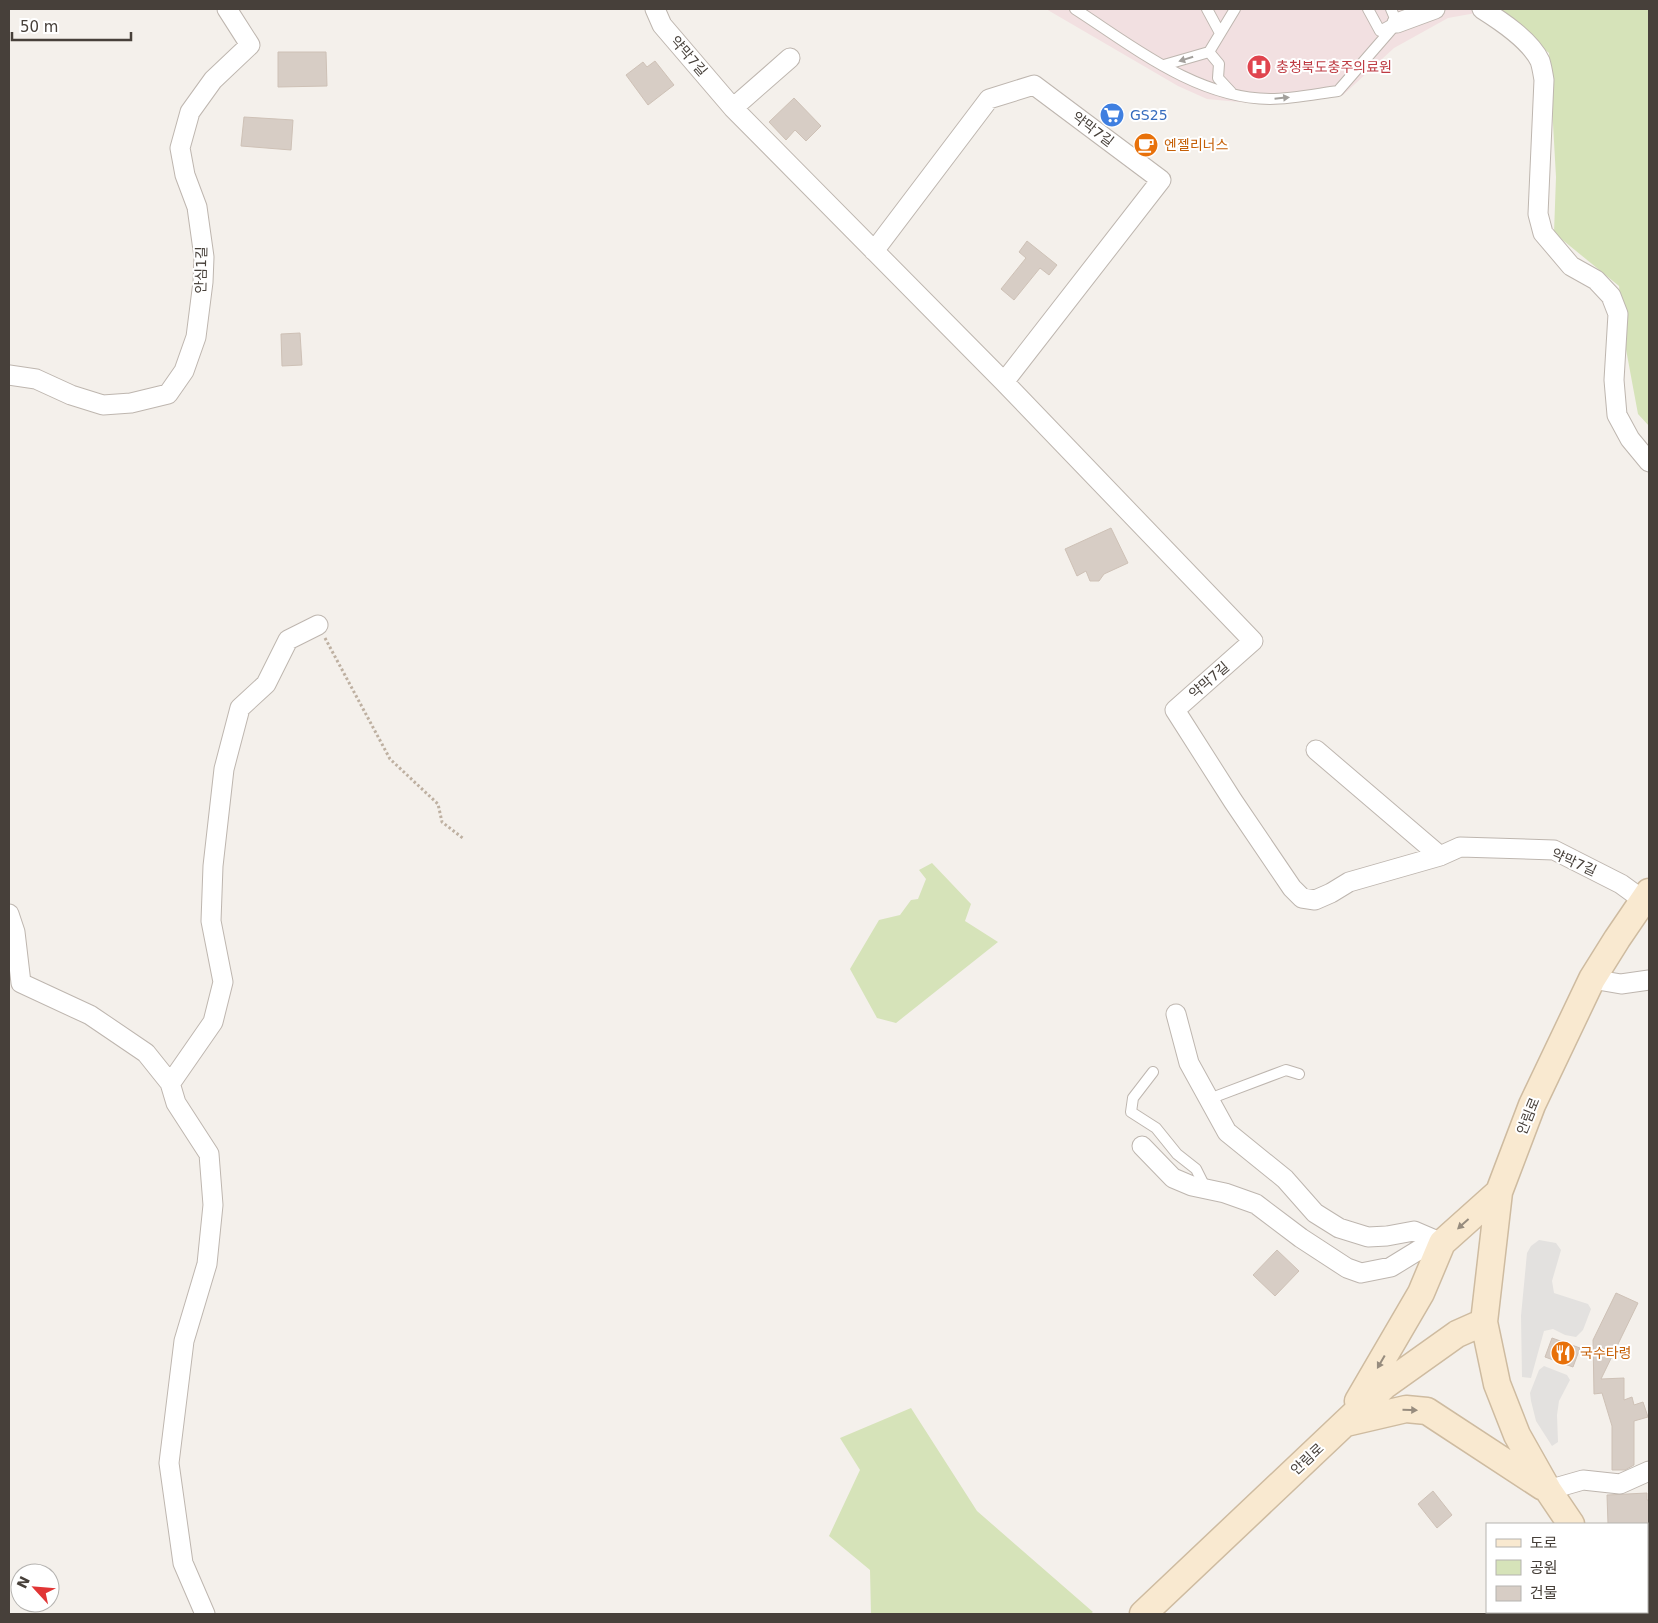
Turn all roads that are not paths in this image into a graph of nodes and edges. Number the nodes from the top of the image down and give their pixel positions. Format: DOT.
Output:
graph roads {
  1 [pos="226,9"];
  2 [pos="655,9"];
  3 [pos="1075,9"];
  4 [pos="1207,9"];
  5 [pos="1235,9"];
  6 [pos="1368,9"];
  7 [pos="1435,9"];
  8 [pos="1482,9"];
  9 [pos="1389,21"];
  10 [pos="1220,33"];
  11 [pos="1209,52"];
  12 [pos="790,58"];
  13 [pos="1164,65"];
  14 [pos="1338,92"];
  15 [pos="1233,94"];
  16 [pos="733,108"];
  17 [pos="874,251"];
  18 [pos="9,375"];
  19 [pos="1004,382"];
  20 [pos="1649,462"];
  21 [pos="318,625"];
  22 [pos="1316,750"];
  23 [pos="1440,856"];
  24 [pos="1646,896"];
  25 [pos="9,914"];
  26 [pos="1592,979"];
  27 [pos="1649,980"];
  28 [pos="1176,1014"];
  29 [pos="1153,1072"];
  30 [pos="1299,1074"];
  31 [pos="170,1084"];
  32 [pos="1209,1099"];
  33 [pos="1142,1146"];
  34 [pos="1206,1189"];
  35 [pos="1499,1192"];
  36 [pos="1439,1241"];
  37 [pos="1484,1322"];
  38 [pos="1345,1423"];
  39 [pos="1649,1471"];
  40 [pos="1548,1490"];
  41 [pos="1570,1523"];
  42 [pos="205,1614"];
  43 [pos="1143,1614"];
  1 -- 18 [label="street, 안심1길"];
  2 -- 16 [label="street, 약막7길"];
  3 -- 13 [label="lane"];
  4 -- 10 [label="lane"];
  5 -- 10 [label="lane"];
  6 -- 9 [label="lane"];
  7 -- 9 [label="street"];
  8 -- 20 [label="street"];
  9 -- 14 [label="lane"];
  9 -- 14 [label="lane"];
  10 -- 11 [label="lane"];
  11 -- 13 [label="lane, one-way"];
  11 -- 15 [label="lane"];
  12 -- 16 [label="street"];
  13 -- 15 [label="lane"];
  15 -- 14 [label="lane, one-way"];
  16 -- 17 [label="street, 약막7길"];
  17 -- 19 [label="street, 약막7길"];
  17 -- 19 [label="street, 약막7길"];
  19 -- 23 [label="street, 약막7길"];
  21 -- 31 [label="street"];
  22 -- 23 [label="street"];
  23 -- 24 [label="street, 약막7길"];
  24 -- 26 [label="street, 안림로"];
  25 -- 31 [label="street"];
  26 -- 27 [label="street"];
  26 -- 35 [label="street, 안림로"];
  28 -- 32 [label="street"];
  29 -- 34 [label="lane"];
  30 -- 32 [label="lane"];
  31 -- 42 [label="street"];
  32 -- 36 [label="street"];
  33 -- 34 [label="street"];
  34 -- 36 [label="street"];
  35 -- 36 [label="street, one-way"];
  35 -- 37 [label="street, 안림로"];
  36 -- 38 [label="street, one-way"];
  37 -- 38 [label="street, 안림로"];
  37 -- 40 [label="street, 안림로"];
  38 -- 40 [label="street, one-way"];
  38 -- 43 [label="street, 안림로"];
  39 -- 40 [label="street"];
  40 -- 41 [label="street, 안림로"];
}
